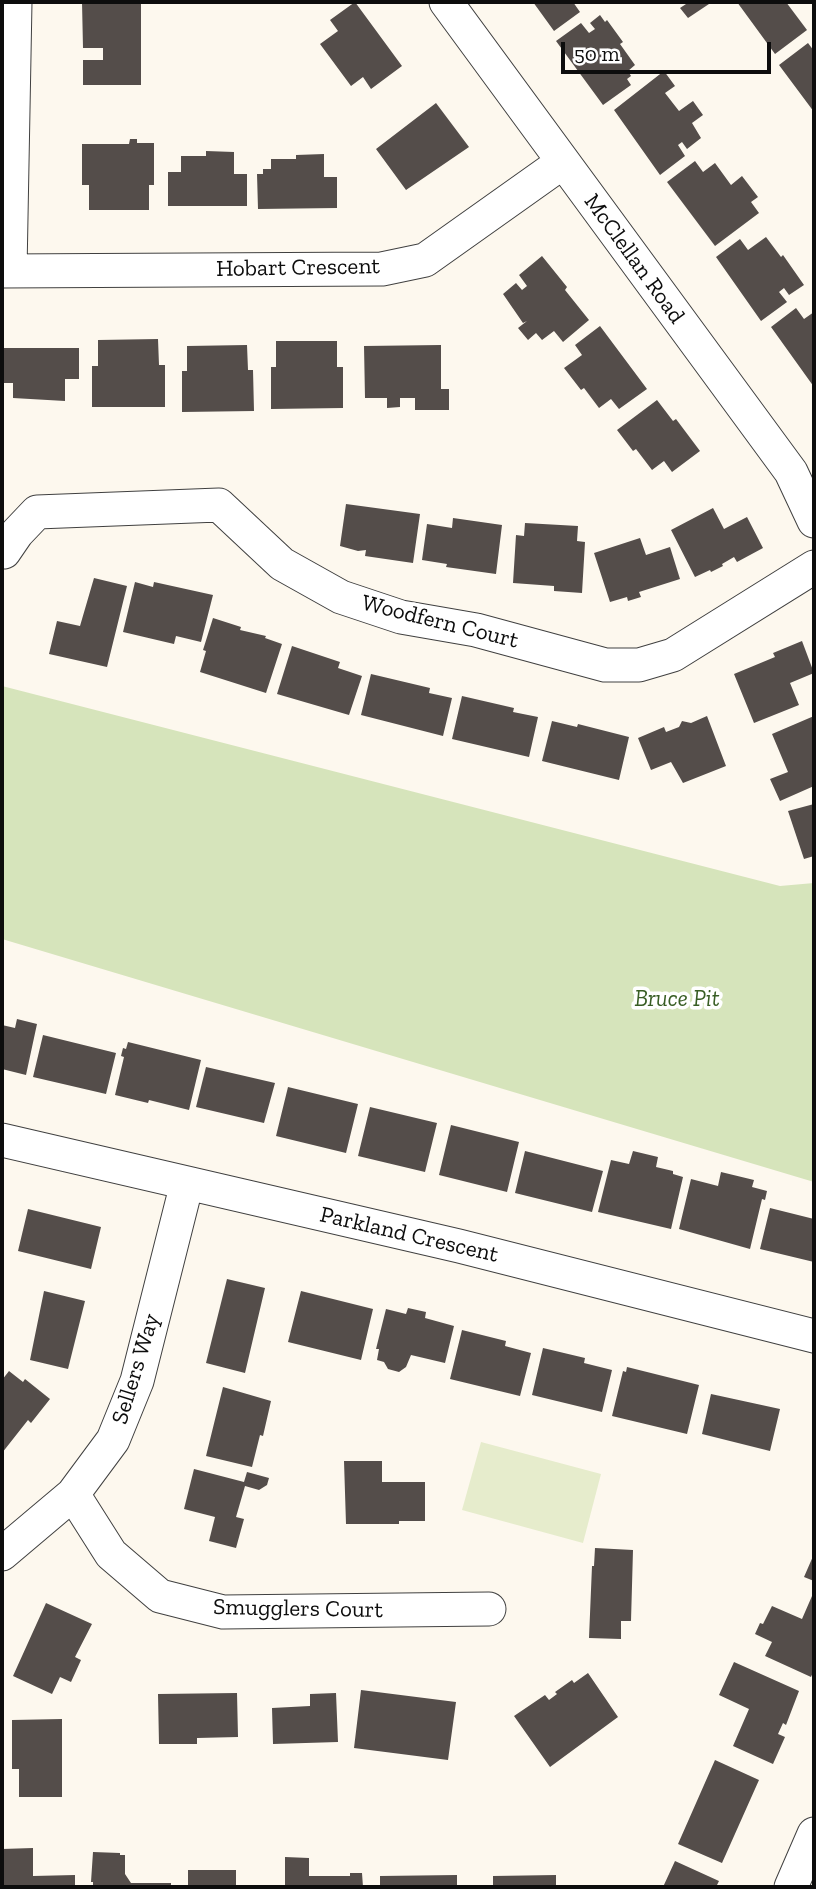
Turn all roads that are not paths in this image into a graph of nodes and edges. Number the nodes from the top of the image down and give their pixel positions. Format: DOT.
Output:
graph roads {
  1 [pos="15,2"];
  2 [pos="446,2"];
  3 [pos="563,162"];
  4 [pos="6,271"];
  5 [pos="814,521"];
  6 [pos="5,552"];
  7 [pos="814,567"];
  8 [pos="2,1140"];
  9 [pos="187,1183"];
  10 [pos="814,1336"];
  11 [pos="73,1494"];
  12 [pos="2,1554"];
  13 [pos="489,1609"];
  14 [pos="814,1834"];
  15 [pos="791,1887"];
  1 -- 4 [label="street"];
  2 -- 3 [label="street, McClellan Road"];
  3 -- 4 [label="street, Hobart Crescent"];
  3 -- 5 [label="street, McClellan Road"];
  6 -- 7 [label="street, Woodfern Court"];
  8 -- 9 [label="street, Parkland Crescent"];
  9 -- 10 [label="street, Parkland Crescent"];
  9 -- 11 [label="street, Sellers Way"];
  11 -- 12 [label="street, Sellers Way"];
  11 -- 13 [label="street, Smugglers Court"];
  14 -- 15 [label="street"];
}
